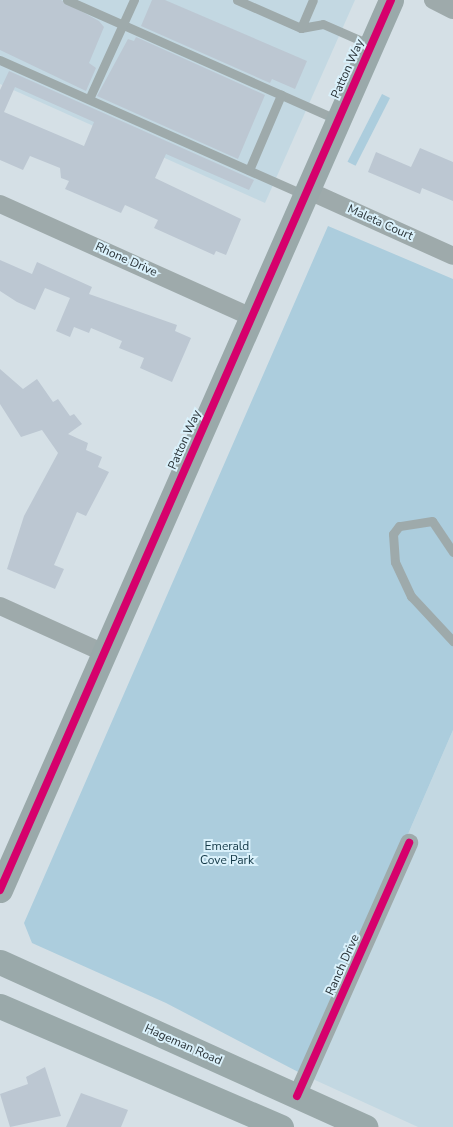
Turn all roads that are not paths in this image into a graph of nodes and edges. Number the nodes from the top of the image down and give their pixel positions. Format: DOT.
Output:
graph roads {
  1 [pos="67,0"];
  2 [pos="134,0"];
  3 [pos="237,0"];
  4 [pos="314,0"];
  5 [pos="391,0"];
  6 [pos="433,0"];
  7 [pos="453,10"];
  8 [pos="123,25"];
  9 [pos="301,28"];
  10 [pos="371,45"];
  11 [pos="0,60"];
  12 [pos="281,95"];
  13 [pos="89,99"];
  14 [pos="338,120"];
  15 [pos="249,170"];
  16 [pos="306,193"];
  17 [pos="0,204"];
  18 [pos="453,256"];
  19 [pos="251,317"];
  20 [pos="453,552"];
  21 [pos="0,606"];
  22 [pos="453,642"];
  23 [pos="104,652"];
  24 [pos="409,843"];
  25 [pos="0,890"];
  26 [pos="0,962"];
  27 [pos="0,1006"];
  28 [pos="297,1096"];
  29 [pos="281,1127"];
  30 [pos="366,1127"];
  1 -- 8 [label="lane"];
  2 -- 8 [label="lane"];
  3 -- 9 [label="lane"];
  4 -- 9 [label="lane"];
  5 -- 10 [label="street, Patton Way"];
  6 -- 7 [label="street"];
  8 -- 12 [label="lane"];
  8 -- 13 [label="lane"];
  9 -- 10 [label="lane"];
  10 -- 14 [label="street, Patton Way"];
  11 -- 13 [label="lane"];
  12 -- 14 [label="lane"];
  12 -- 15 [label="lane"];
  13 -- 15 [label="lane"];
  14 -- 16 [label="street, Patton Way"];
  15 -- 16 [label="lane"];
  16 -- 18 [label="street, Maleta Court"];
  16 -- 19 [label="street, Patton Way"];
  17 -- 19 [label="street, Rhone Drive"];
  19 -- 23 [label="street, Patton Way"];
  20 -- 22 [label="lane"];
  21 -- 23 [label="street"];
  23 -- 25 [label="street, Patton Way"];
  24 -- 28 [label="street, Ranch Drive"];
  26 -- 28 [label="street, Hageman Road"];
  27 -- 29 [label="street"];
  28 -- 30 [label="street, Hageman Road"];
}
